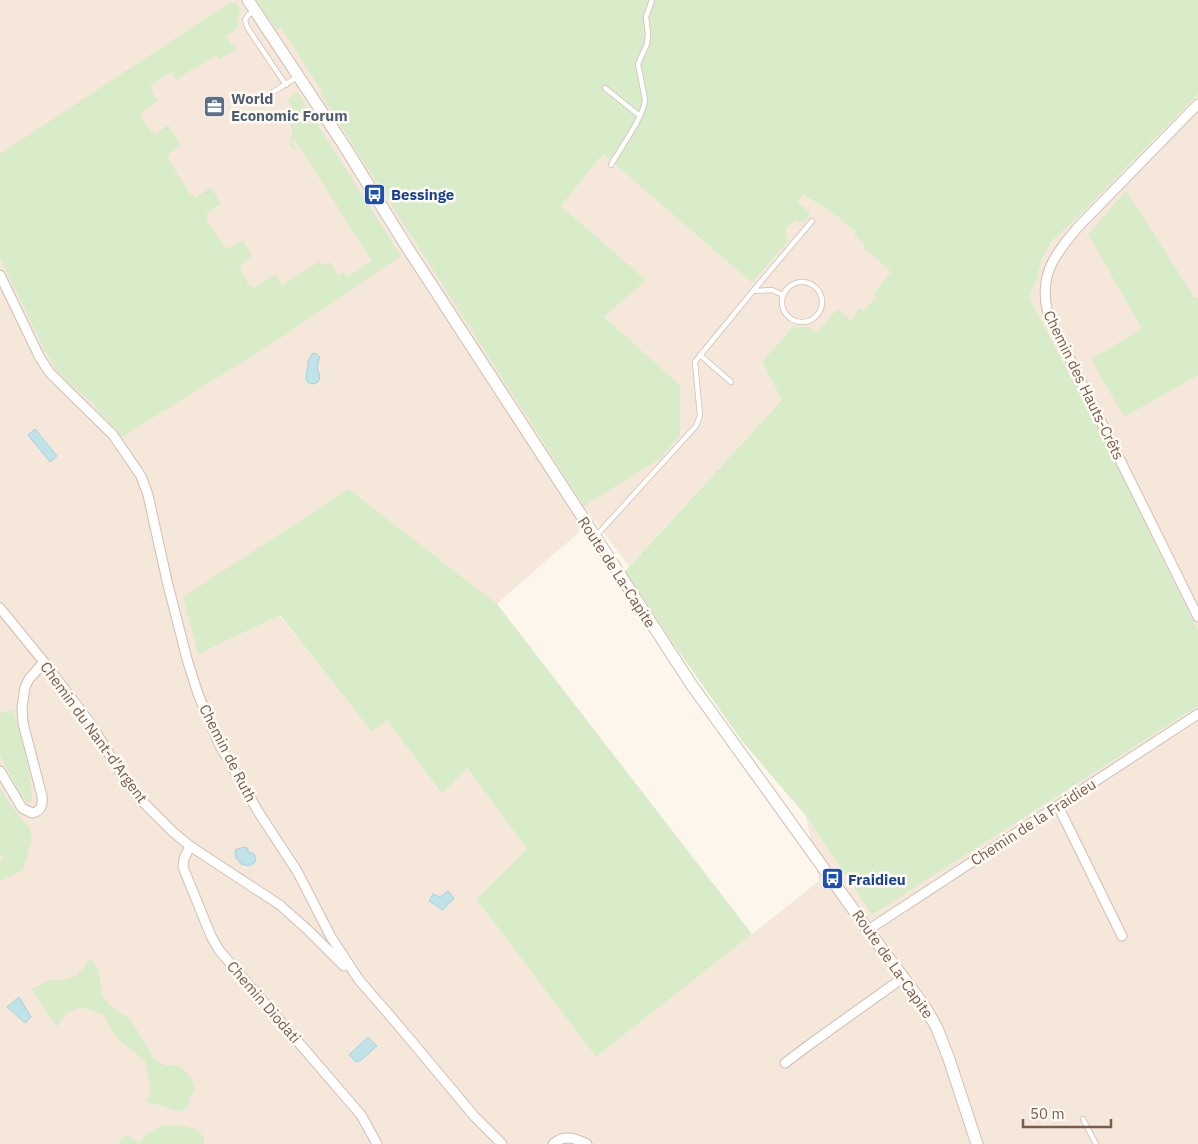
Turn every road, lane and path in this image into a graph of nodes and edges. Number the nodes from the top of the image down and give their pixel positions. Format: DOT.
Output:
graph roads {
  1 [pos="248,0"];
  2 [pos="652,0"];
  3 [pos="255,10"];
  4 [pos="298,76"];
  5 [pos="286,85"];
  6 [pos="605,88"];
  7 [pos="273,92"];
  8 [pos="1198,104"];
  9 [pos="640,116"];
  10 [pos="610,165"];
  11 [pos="812,221"];
  12 [pos="0,275"];
  13 [pos="753,291"];
  14 [pos="783,295"];
  15 [pos="700,355"];
  16 [pos="731,382"];
  17 [pos="595,537"];
  18 [pos="0,608"];
  19 [pos="1198,617"];
  20 [pos="44,662"];
  21 [pos="1198,714"];
  22 [pos="0,771"];
  23 [pos="1058,806"];
  24 [pos="190,846"];
  25 [pos="868,930"];
  26 [pos="1122,936"];
  27 [pos="904,977"];
  28 [pos="359,980"];
  29 [pos="785,1063"];
  30 [pos="1084,1118"];
  31 [pos="377,1144"];
  32 [pos="502,1144"];
  33 [pos="554,1144"];
  34 [pos="587,1144"];
  35 [pos="977,1144"];
  36 [pos="1096,1144"];
  1 -- 3 [label="street, Route de La-Capite"];
  2 -- 9 [label="lane"];
  3 -- 4 [label="street, Route de La-Capite"];
  3 -- 5 [label="lane"];
  4 -- 5 [label="lane"];
  4 -- 17 [label="street, Route de La-Capite"];
  5 -- 7 [label="lane"];
  6 -- 9 [label="lane"];
  8 -- 19 [label="street, Chemin des Hauts-Crêts"];
  9 -- 10 [label="lane"];
  11 -- 13 [label="lane"];
  12 -- 28 [label="street, Chemin de Ruth"];
  13 -- 14 [label="lane"];
  13 -- 15 [label="lane"];
  14 -- 14 [label="lane"];
  15 -- 16 [label="lane"];
  15 -- 17 [label="lane"];
  17 -- 25 [label="street, Route de La-Capite"];
  18 -- 20 [label="street, Chemin du Nant-d'Argent"];
  20 -- 22 [label="street"];
  20 -- 24 [label="street, Chemin du Nant-d'Argent"];
  21 -- 23 [label="street, Chemin de la Fraidieu"];
  23 -- 25 [label="street, Chemin de la Fraidieu"];
  23 -- 26 [label="street"];
  24 -- 28 [label="street, Chemin du Nant-d'Argent"];
  24 -- 31 [label="street, Chemin Diodati"];
  25 -- 27 [label="street, Route de La-Capite"];
  27 -- 29 [label="street"];
  27 -- 35 [label="street, Route de La-Capite"];
  28 -- 32 [label="street, Chemin de Ruth"];
  30 -- 36 [label="lane"];
  33 -- 34 [label="street"];
}
